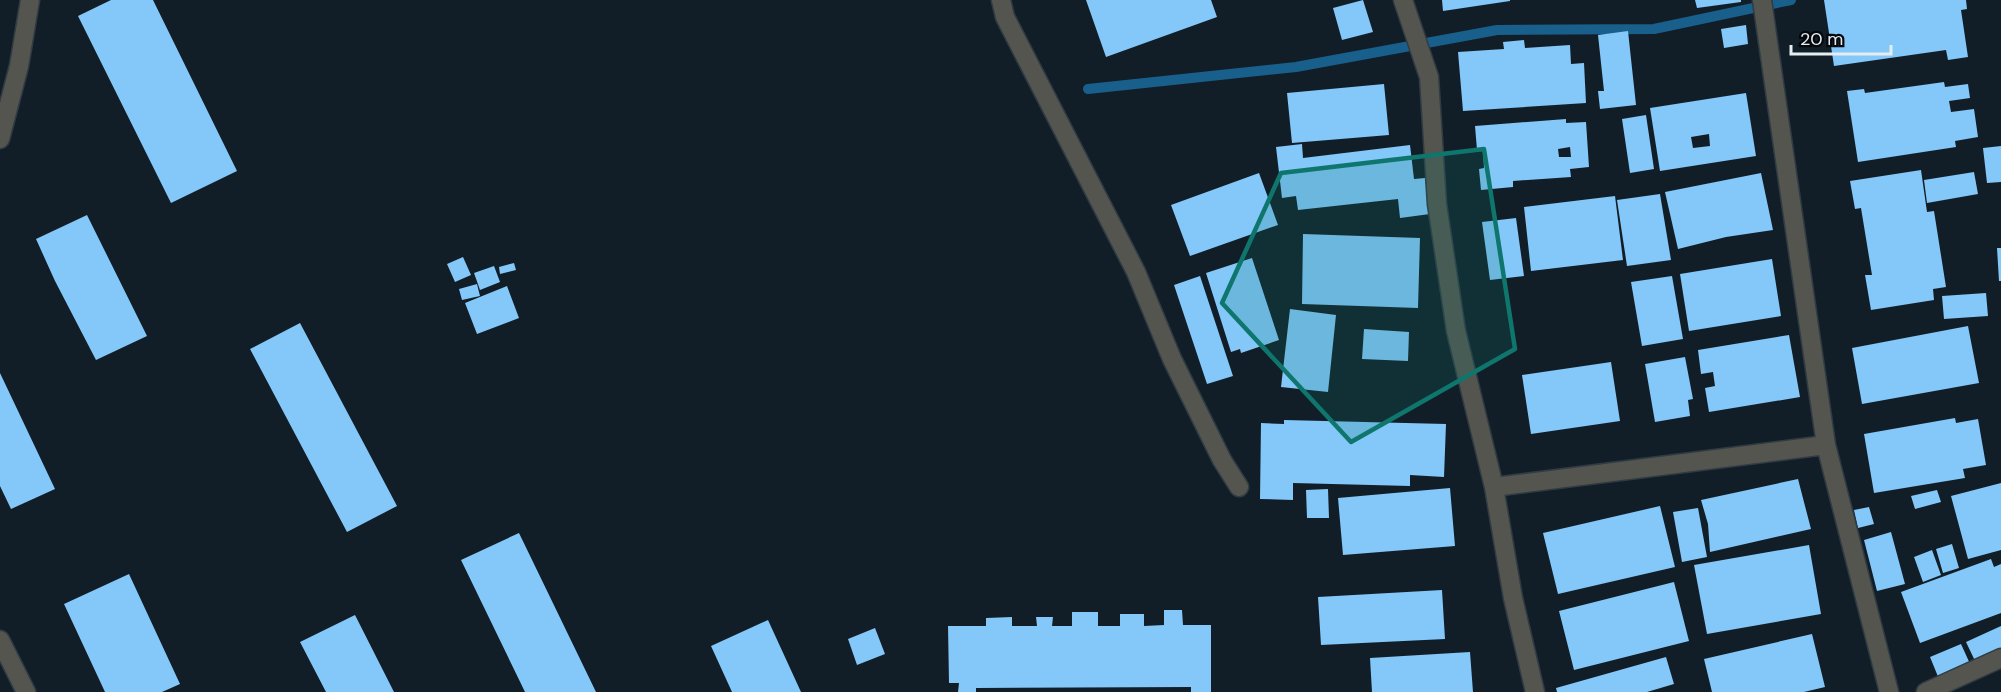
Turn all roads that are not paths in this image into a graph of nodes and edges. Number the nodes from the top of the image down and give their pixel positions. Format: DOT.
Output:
graph roads {
  1 [pos="30,0"];
  2 [pos="1001,0"];
  3 [pos="1403,0"];
  4 [pos="1762,0"];
  5 [pos="0,139"];
  6 [pos="1826,445"];
  7 [pos="1239,487"];
  8 [pos="1494,487"];
  9 [pos="0,640"];
  10 [pos="2001,658"];
  11 [pos="26,692"];
  12 [pos="1535,692"];
  13 [pos="1889,692"];
  14 [pos="1926,692"];
  1 -- 5 [label="street"];
  2 -- 7 [label="street"];
  3 -- 8 [label="street"];
  4 -- 6 [label="street"];
  6 -- 8 [label="street"];
  6 -- 13 [label="street"];
  8 -- 12 [label="street"];
  9 -- 11 [label="street"];
  10 -- 14 [label="street"];
}
